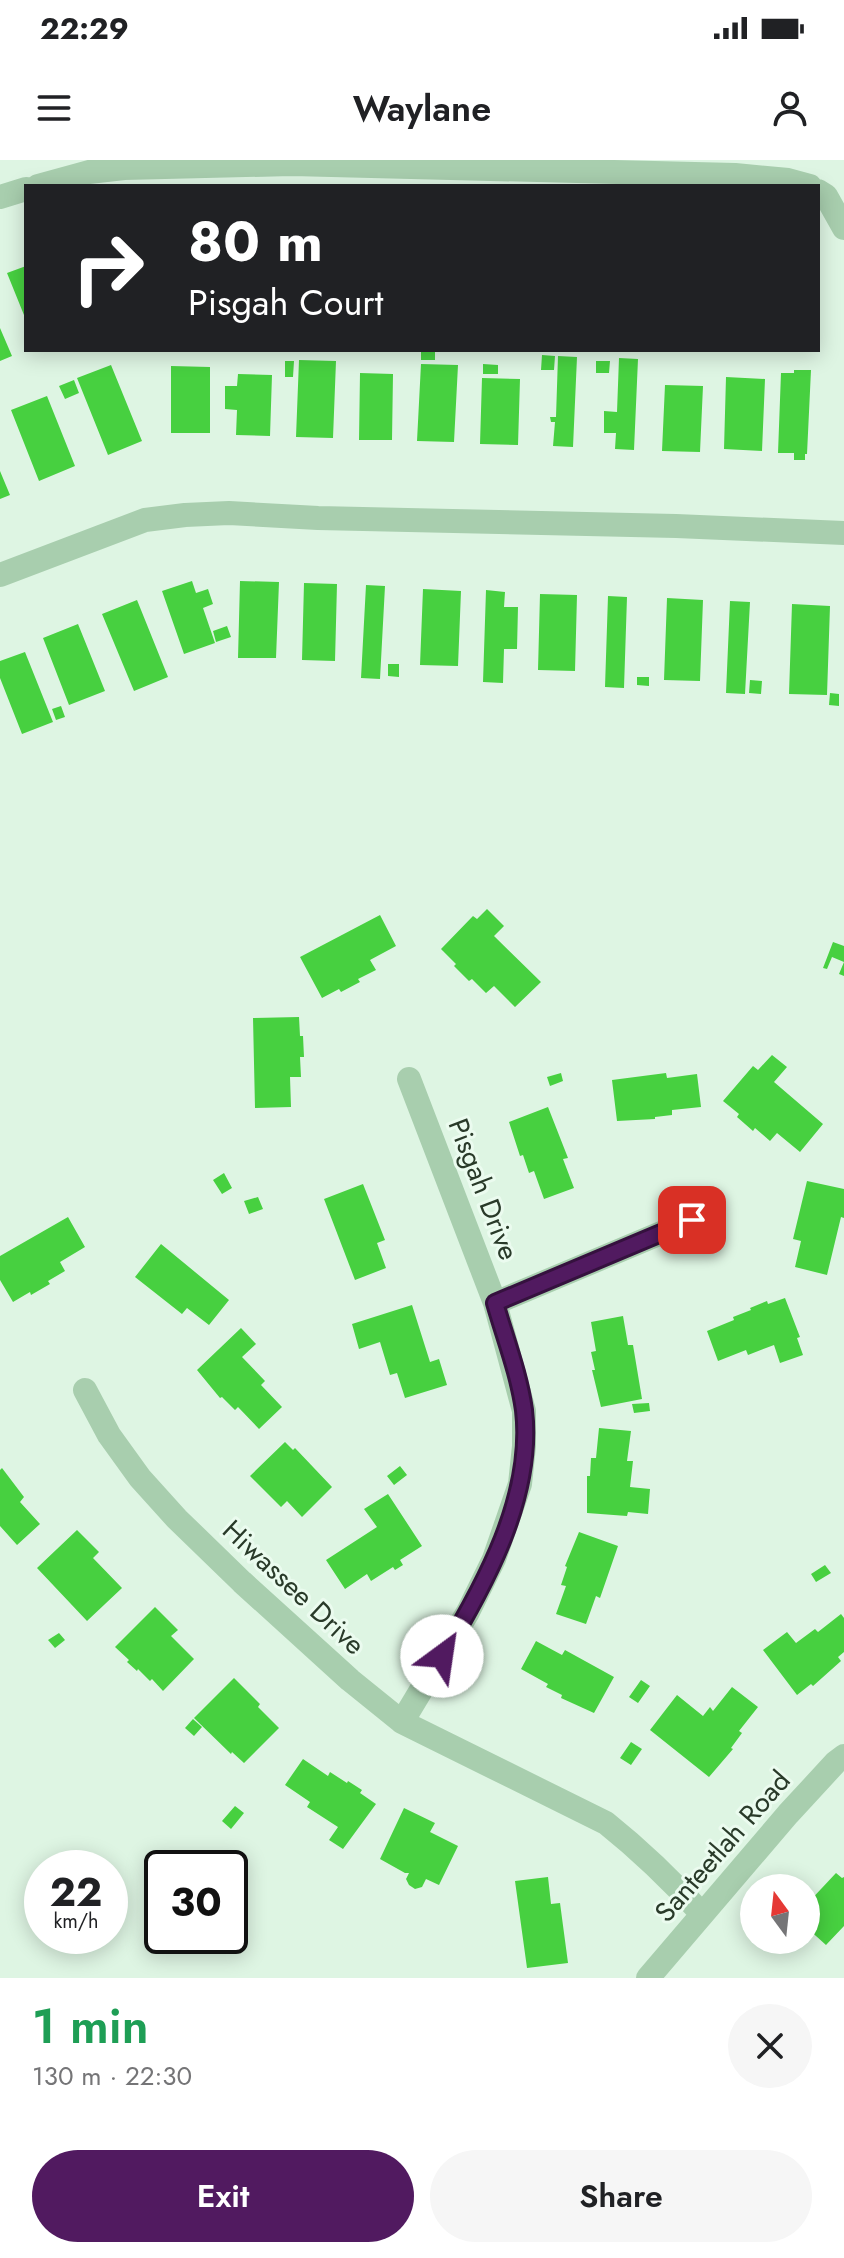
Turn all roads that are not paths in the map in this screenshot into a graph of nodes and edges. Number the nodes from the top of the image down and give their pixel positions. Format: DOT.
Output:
graph roads {
  1 [pos="45,184"];
  2 [pos="803,184"];
  3 [pos="24,190"];
  4 [pos="820,192"];
  5 [pos="0,197"];
  6 [pos="844,228"];
  7 [pos="844,533"];
  8 [pos="0,575"];
  9 [pos="409,1079"];
  10 [pos="692,1220"];
  11 [pos="495,1303"];
  12 [pos="85,1390"];
  13 [pos="402,1722"];
  14 [pos="844,1756"];
  15 [pos="702,1914"];
  16 [pos="648,1978"];
  1 -- 2 [label="street"];
  3 -- 5 [label="street"];
  4 -- 6 [label="street"];
  7 -- 8 [label="street"];
  9 -- 11 [label="street, Pisgah Drive"];
  10 -- 11 [label="street"];
  11 -- 13 [label="street, Pisgah Drive"];
  12 -- 13 [label="street, Hiwassee Drive"];
  13 -- 15 [label="street, Hiwassee Drive"];
  14 -- 15 [label="street, Santeetlah Road"];
  15 -- 16 [label="street, Santeetlah Road"];
}
